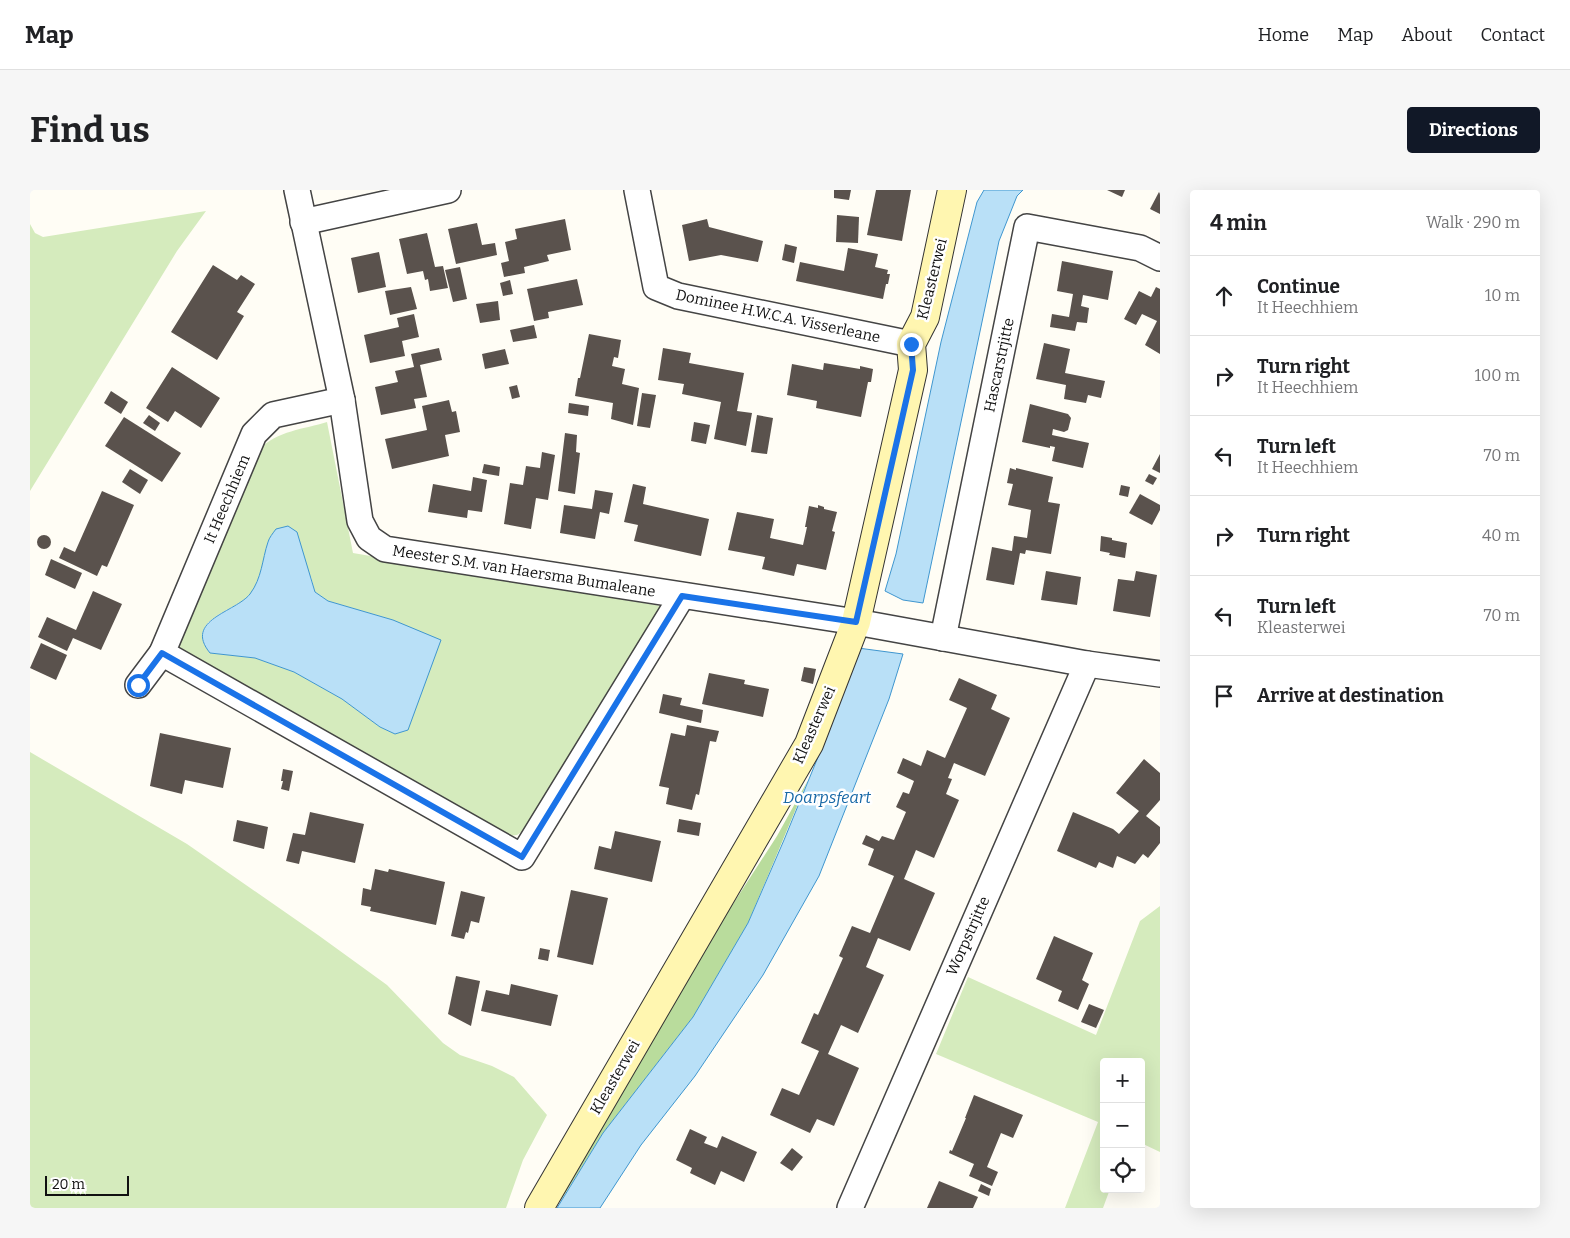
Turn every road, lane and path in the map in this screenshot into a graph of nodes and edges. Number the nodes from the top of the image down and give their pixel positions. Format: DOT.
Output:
graph roads {
  1 [pos="297,190"];
  2 [pos="448,190"];
  3 [pos="637,190"];
  4 [pos="952,190"];
  5 [pos="303,222"];
  6 [pos="1160,258"];
  7 [pos="911,344"];
  8 [pos="342,400"];
  9 [pos="682,596"];
  10 [pos="856,622"];
  11 [pos="943,638"];
  12 [pos="162,653"];
  13 [pos="1087,664"];
  14 [pos="1160,674"];
  15 [pos="138,685"];
  16 [pos="539,1208"];
  17 [pos="850,1208"];
  1 -- 5 [label="street, Meester S.M. van Haersma Bumaleane"];
  2 -- 5 [label="street"];
  3 -- 7 [label="street, Dominee H.W.C.A. Visserleane"];
  4 -- 7 [label="street, Kleasterwei"];
  5 -- 8 [label="street, Meester S.M. van Haersma Bumaleane"];
  6 -- 11 [label="street, Hascarstrjitte"];
  7 -- 10 [label="street, Kleasterwei"];
  8 -- 9 [label="street, Meester S.M. van Haersma Bumaleane"];
  8 -- 12 [label="street, It Heechhiem"];
  9 -- 10 [label="street, Meester S.M. van Haersma Bumaleane"];
  9 -- 12 [label="street"];
  10 -- 11 [label="street"];
  10 -- 16 [label="street, Kleasterwei"];
  11 -- 13 [label="street"];
  12 -- 15 [label="street, It Heechhiem"];
  13 -- 14 [label="street"];
  13 -- 17 [label="street, Worpstrjitte"];
}
